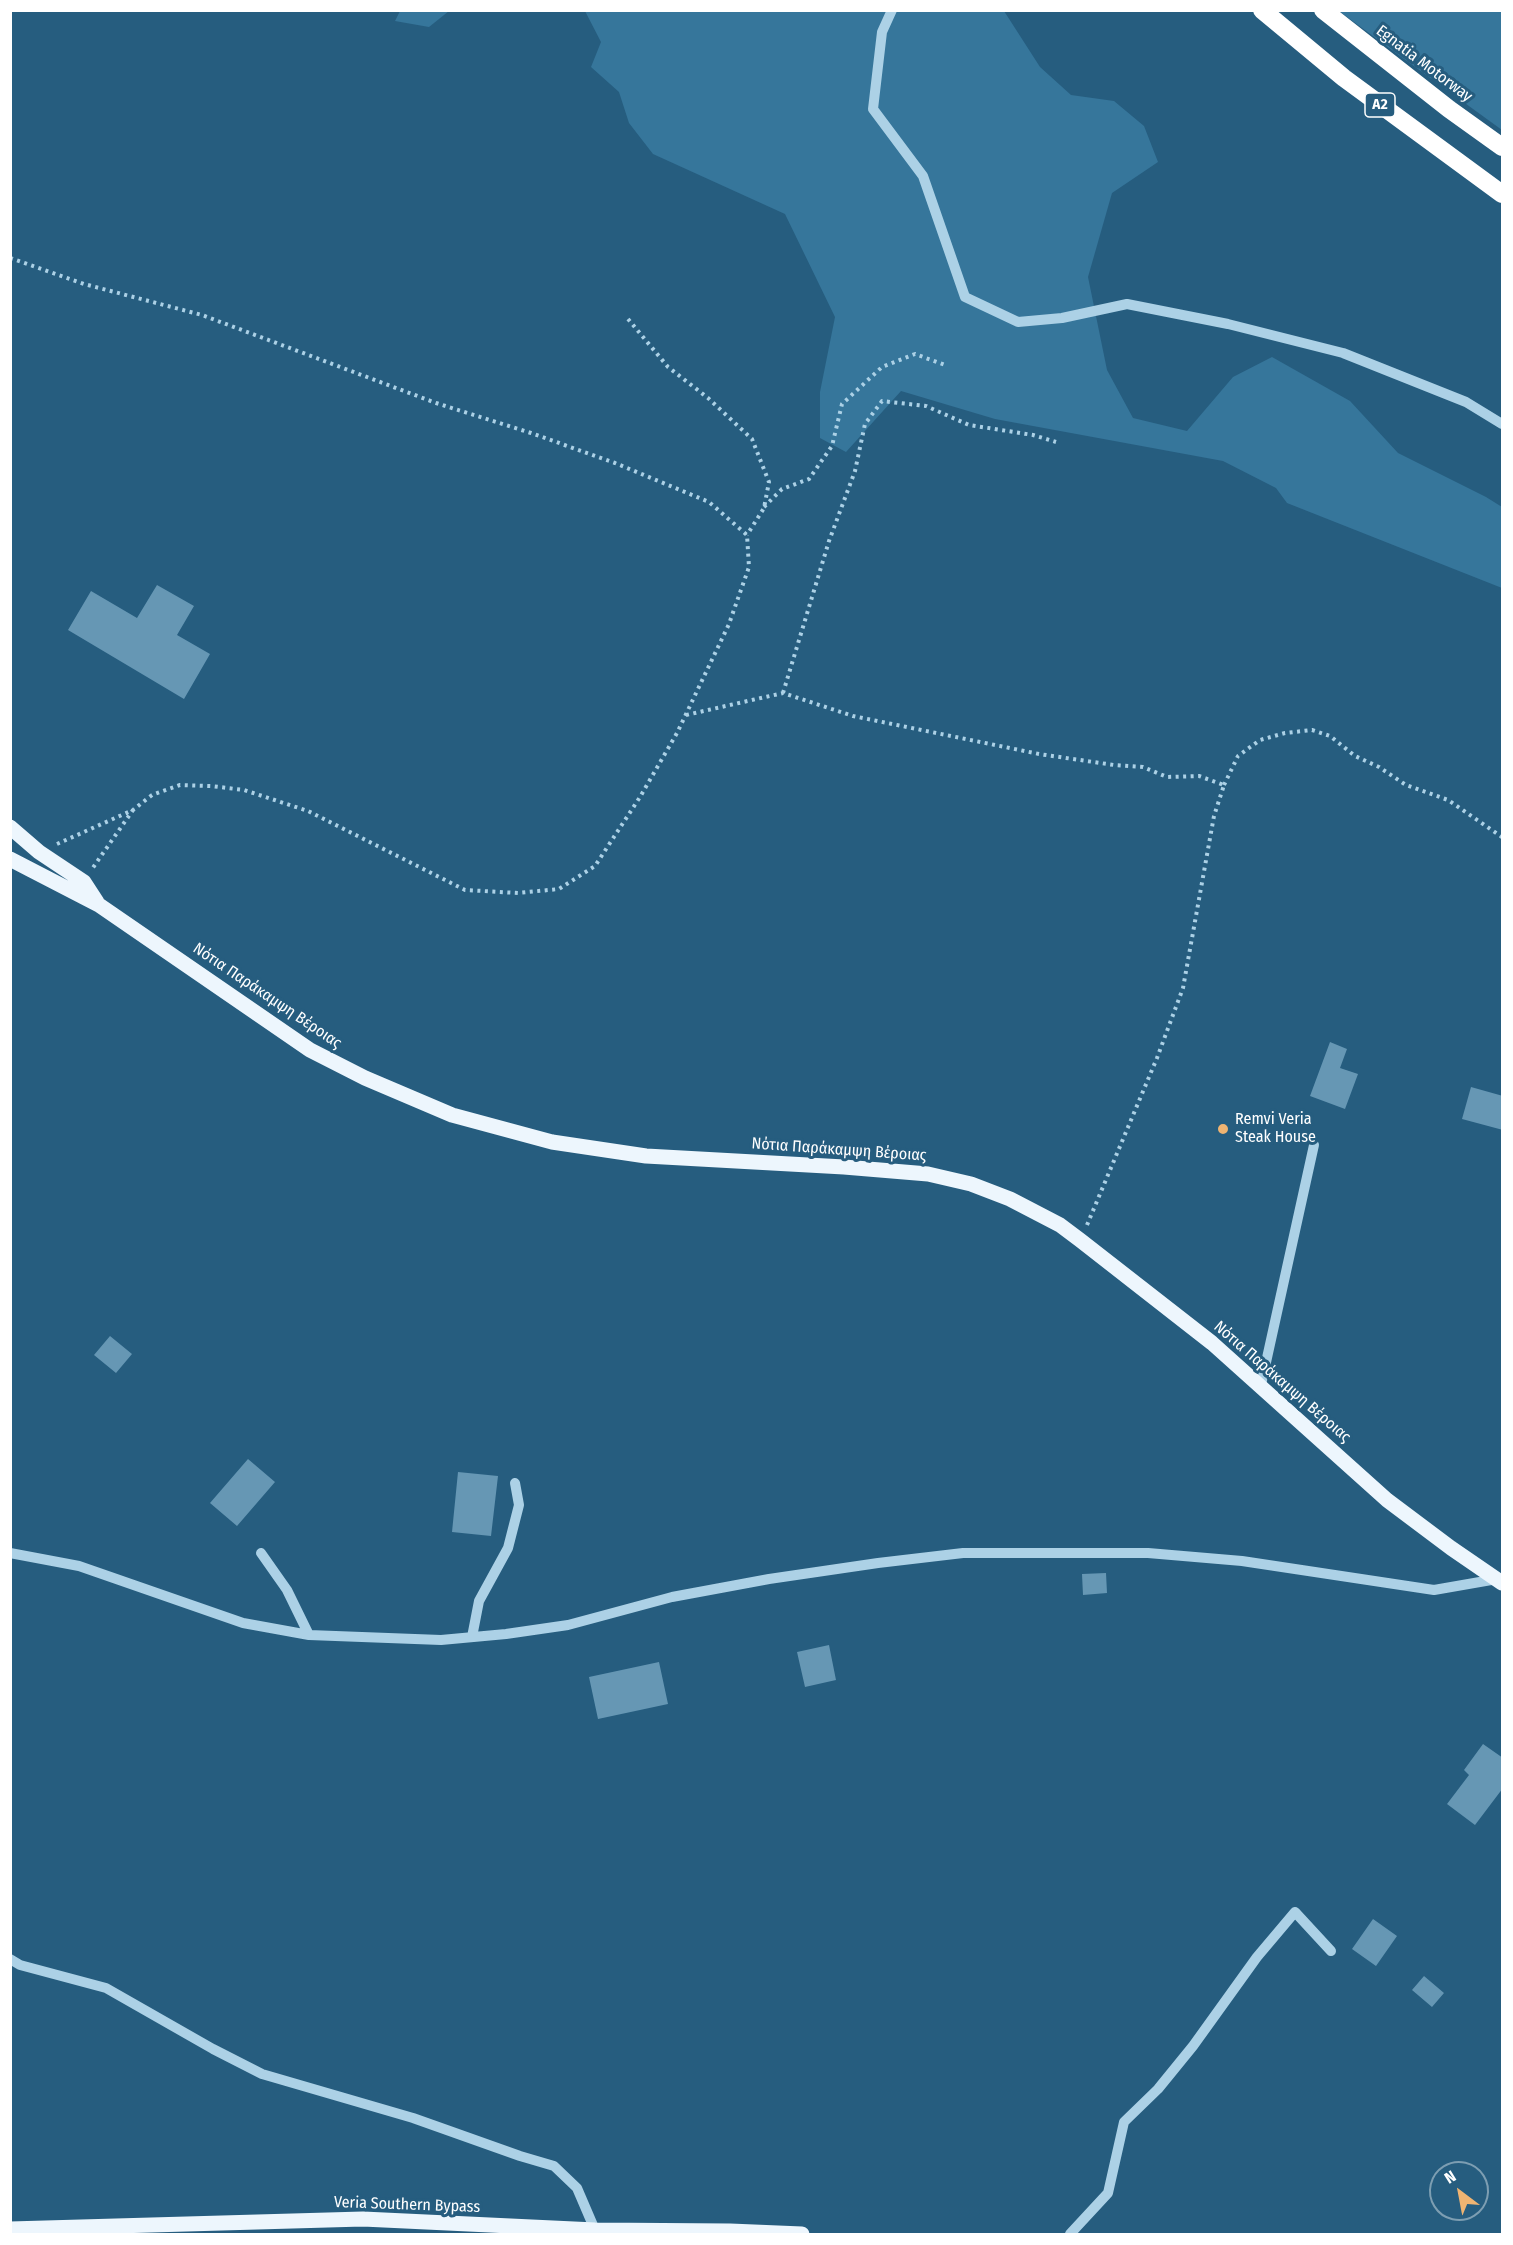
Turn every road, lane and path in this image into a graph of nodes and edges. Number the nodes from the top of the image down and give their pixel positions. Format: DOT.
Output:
graph roads {
  1 [pos="892,10"];
  2 [pos="1262,10"];
  3 [pos="1323,10"];
  4 [pos="1503,147"];
  5 [pos="1503,195"];
  6 [pos="10,258"];
  7 [pos="628,319"];
  8 [pos="945,365"];
  9 [pos="1503,424"];
  10 [pos="1056,442"];
  11 [pos="764,508"];
  12 [pos="747,535"];
  13 [pos="783,693"];
  14 [pos="686,715"];
  15 [pos="1224,785"];
  16 [pos="133,810"];
  17 [pos="10,827"];
  18 [pos="1503,837"];
  19 [pos="39,852"];
  20 [pos="10,860"];
  21 [pos="84,882"];
  22 [pos="99,904"];
  23 [pos="1314,1145"];
  24 [pos="1080,1240"];
  25 [pos="1261,1385"];
  26 [pos="515,1483"];
  27 [pos="10,1553"];
  28 [pos="261,1553"];
  29 [pos="1500,1581"];
  30 [pos="309,1635"];
  31 [pos="472,1637"];
  32 [pos="1331,1951"];
  33 [pos="10,1959"];
  34 [pos="10,2229"];
  35 [pos="595,2230"];
  36 [pos="802,2235"];
  37 [pos="1071,2235"];
  1 -- 9 [label="street"];
  2 -- 5 [label="highway, Α2"];
  3 -- 4 [label="highway, Egnatia Motorway / Α2"];
  6 -- 12 [label="path"];
  7 -- 11 [label="path"];
  8 -- 11 [label="path"];
  10 -- 13 [label="path"];
  11 -- 12 [label="path"];
  12 -- 14 [label="path"];
  13 -- 14 [label="path"];
  13 -- 15 [label="path"];
  14 -- 16 [label="path"];
  15 -- 18 [label="path"];
  15 -- 24 [label="path"];
  16 -- 19 [label="path"];
  16 -- 21 [label="path"];
  17 -- 19 [label="main road, Νότια Παράκαμψη Βέροιας"];
  19 -- 21 [label="main road, Νότια Παράκαμψη Βέροιας"];
  20 -- 22 [label="main road, Νότια Παράκαμψη Βέροιας"];
  21 -- 22 [label="main road, Νότια Παράκαμψη Βέροιας"];
  22 -- 24 [label="main road, Νότια Παράκαμψη Βέροιας"];
  23 -- 25 [label="street"];
  24 -- 25 [label="main road, Νότια Παράκαμψη Βέροιας"];
  25 -- 29 [label="main road, Νότια Παράκαμψη Βέροιας"];
  26 -- 31 [label="street"];
  27 -- 30 [label="street"];
  28 -- 30 [label="street"];
  29 -- 31 [label="street"];
  30 -- 31 [label="street"];
  32 -- 37 [label="street"];
  33 -- 35 [label="street"];
  34 -- 35 [label="main road, Veria Southern Bypass"];
  35 -- 36 [label="main road, Veria Southern Bypass"];
}
